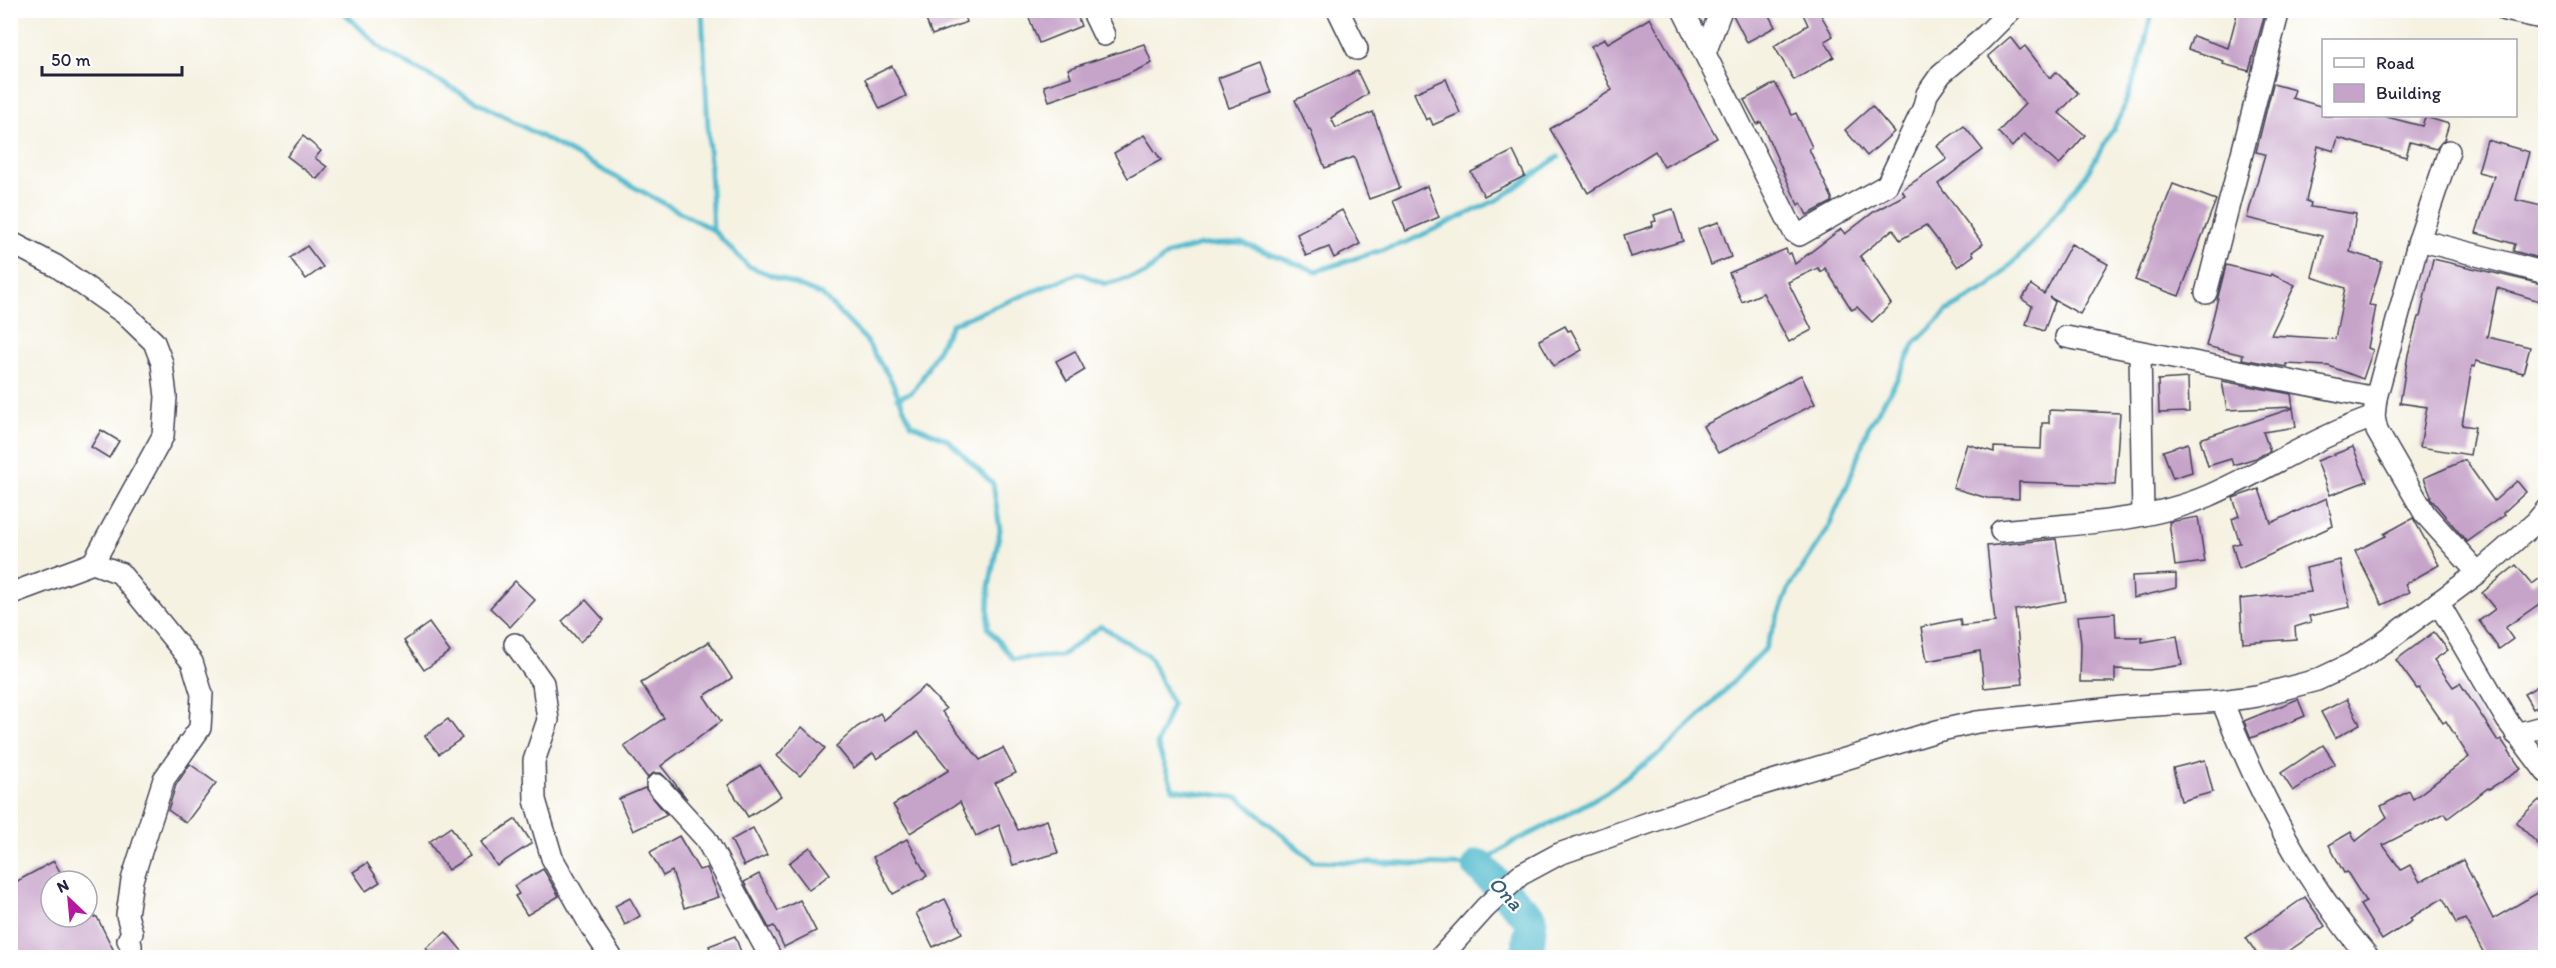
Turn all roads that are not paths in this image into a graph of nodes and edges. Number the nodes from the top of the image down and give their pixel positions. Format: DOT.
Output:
graph roads {
  1 [pos="1092,10"];
  2 [pos="1338,10"];
  3 [pos="1683,10"];
  4 [pos="1721,10"];
  5 [pos="2011,10"];
  6 [pos="2279,10"];
  7 [pos="2506,10"];
  8 [pos="2546,19"];
  9 [pos="1104,35"];
  10 [pos="1357,49"];
  11 [pos="1705,53"];
  12 [pos="2449,151"];
  13 [pos="2419,240"];
  14 [pos="10,242"];
  15 [pos="2546,273"];
  16 [pos="2206,293"];
  17 [pos="2066,337"];
  18 [pos="2140,352"];
  19 [pos="2375,407"];
  20 [pos="2546,510"];
  21 [pos="2143,515"];
  22 [pos="2001,531"];
  23 [pos="93,563"];
  24 [pos="2478,573"];
  25 [pos="10,589"];
  26 [pos="2438,602"];
  27 [pos="515,644"];
  28 [pos="2222,701"];
  29 [pos="2546,726"];
  30 [pos="2516,734"];
  31 [pos="2546,772"];
  32 [pos="657,785"];
  33 [pos="130,957"];
  34 [pos="612,957"];
  35 [pos="771,957"];
  36 [pos="1440,957"];
  37 [pos="2369,957"];
  1 -- 9 [label="street"];
  2 -- 10 [label="street"];
  3 -- 11 [label="street"];
  4 -- 11 [label="street"];
  5 -- 11 [label="street"];
  6 -- 16 [label="street"];
  7 -- 8 [label="street"];
  12 -- 13 [label="street"];
  13 -- 15 [label="street"];
  13 -- 19 [label="street"];
  14 -- 23 [label="street"];
  17 -- 18 [label="street"];
  18 -- 19 [label="street"];
  18 -- 21 [label="street"];
  19 -- 21 [label="street"];
  19 -- 24 [label="street"];
  20 -- 24 [label="street"];
  21 -- 22 [label="street"];
  23 -- 25 [label="street"];
  23 -- 33 [label="street"];
  24 -- 26 [label="street"];
  26 -- 28 [label="street"];
  26 -- 30 [label="street"];
  27 -- 34 [label="street"];
  28 -- 36 [label="street"];
  28 -- 37 [label="street"];
  29 -- 30 [label="street"];
  30 -- 31 [label="street"];
  32 -- 35 [label="street"];
}
